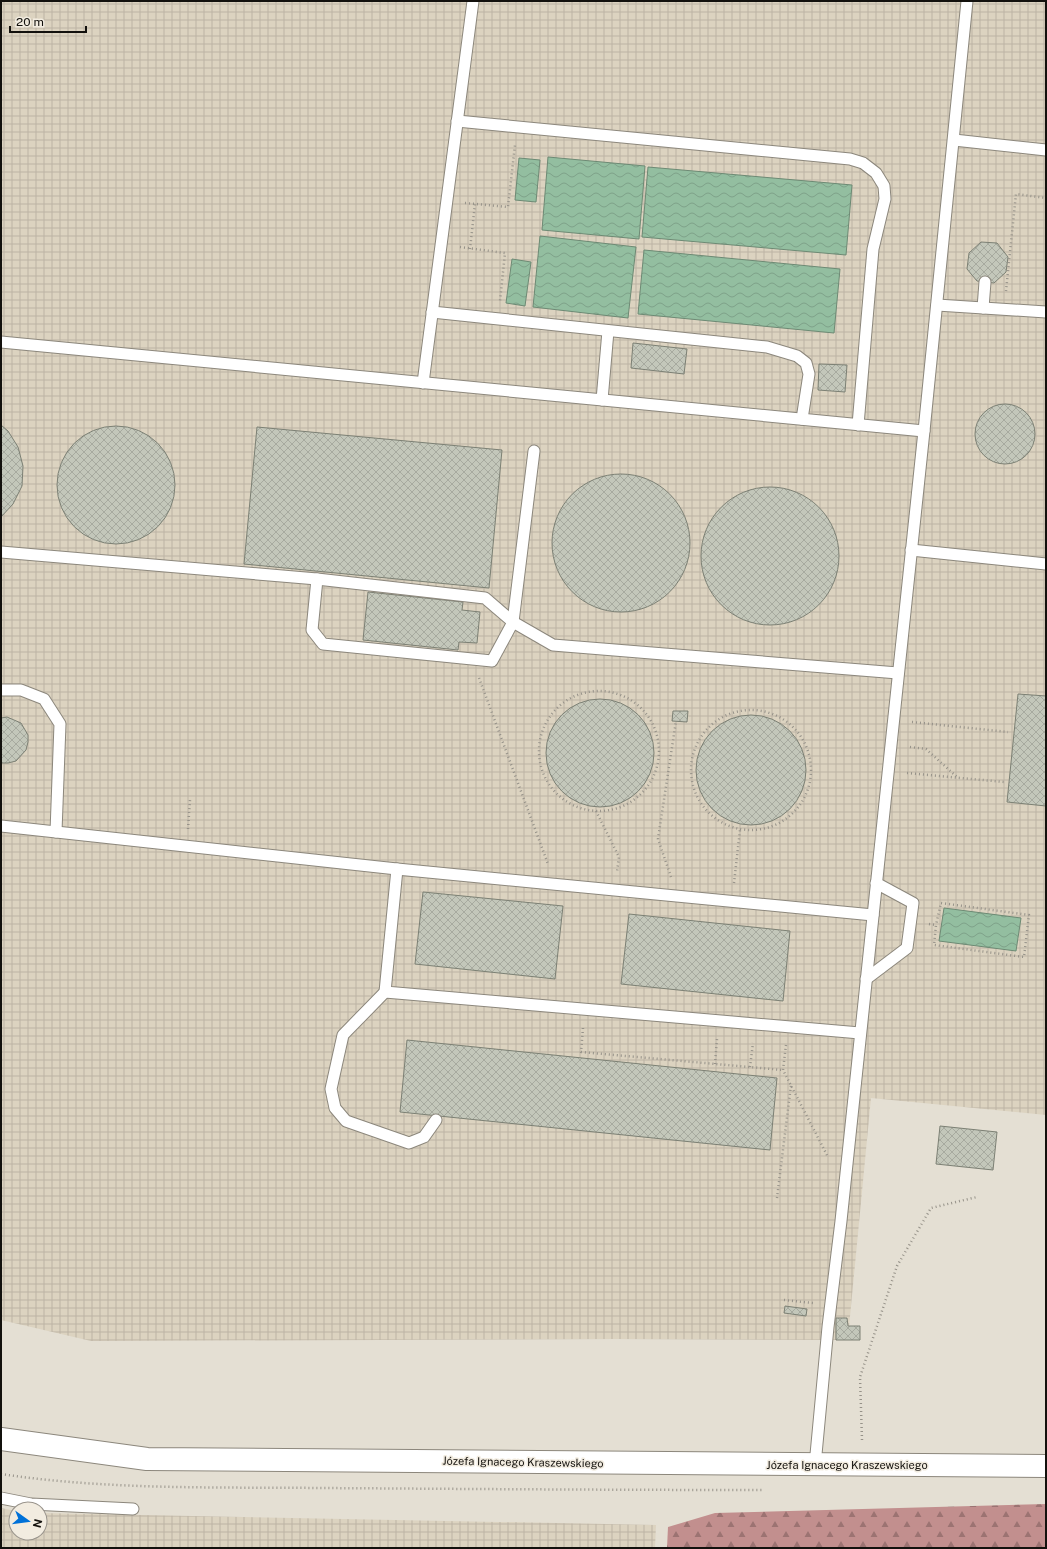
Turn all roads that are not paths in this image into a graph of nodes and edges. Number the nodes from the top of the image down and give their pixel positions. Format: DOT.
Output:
graph roads {
  1 [pos="473,1"];
  2 [pos="967,1"];
  3 [pos="457,121"];
  4 [pos="954,140"];
  5 [pos="1046,150"];
  6 [pos="985,282"];
  7 [pos="937,305"];
  8 [pos="983,308"];
  9 [pos="432,312"];
  10 [pos="1046,312"];
  11 [pos="608,330"];
  12 [pos="1,342"];
  13 [pos="423,383"];
  14 [pos="602,400"];
  15 [pos="802,419"];
  16 [pos="858,425"];
  17 [pos="924,431"];
  18 [pos="534,451"];
  19 [pos="911,550"];
  20 [pos="1,552"];
  21 [pos="1046,564"];
  22 [pos="317,579"];
  23 [pos="513,622"];
  24 [pos="898,673"];
  25 [pos="1,690"];
  26 [pos="1,826"];
  27 [pos="56,832"];
  28 [pos="397,869"];
  29 [pos="876,884"];
  30 [pos="873,915"];
  31 [pos="866,979"];
  32 [pos="385,992"];
  33 [pos="860,1033"];
  34 [pos="436,1120"];
  35 [pos="1,1439"];
  36 [pos="815,1465"];
  37 [pos="1046,1466"];
  38 [pos="1,1498"];
  39 [pos="133,1509"];
  1 -- 3 [label="lane"];
  2 -- 4 [label="lane"];
  3 -- 9 [label="lane"];
  3 -- 16 [label="lane"];
  4 -- 5 [label="lane"];
  4 -- 7 [label="lane"];
  6 -- 8 [label="lane"];
  7 -- 8 [label="lane"];
  7 -- 17 [label="lane"];
  8 -- 10 [label="lane"];
  9 -- 11 [label="lane"];
  9 -- 13 [label="lane"];
  11 -- 14 [label="lane"];
  11 -- 15 [label="lane"];
  12 -- 13 [label="lane"];
  13 -- 14 [label="lane"];
  14 -- 15 [label="lane"];
  15 -- 16 [label="lane"];
  16 -- 17 [label="lane"];
  17 -- 19 [label="lane"];
  18 -- 23 [label="lane"];
  19 -- 21 [label="lane"];
  19 -- 24 [label="lane"];
  20 -- 22 [label="lane"];
  22 -- 23 [label="lane"];
  22 -- 23 [label="lane"];
  23 -- 24 [label="lane"];
  24 -- 29 [label="lane"];
  25 -- 27 [label="lane"];
  26 -- 27 [label="lane"];
  27 -- 28 [label="lane"];
  28 -- 30 [label="lane"];
  28 -- 32 [label="lane"];
  29 -- 30 [label="lane"];
  29 -- 31 [label="lane"];
  30 -- 31 [label="lane"];
  31 -- 33 [label="lane"];
  32 -- 33 [label="lane"];
  32 -- 34 [label="lane"];
  33 -- 36 [label="lane"];
  35 -- 36 [label="street, Józefa Ignacego Kraszewskiego"];
  36 -- 37 [label="street, Józefa Ignacego Kraszewskiego"];
  38 -- 39 [label="lane"];
}
